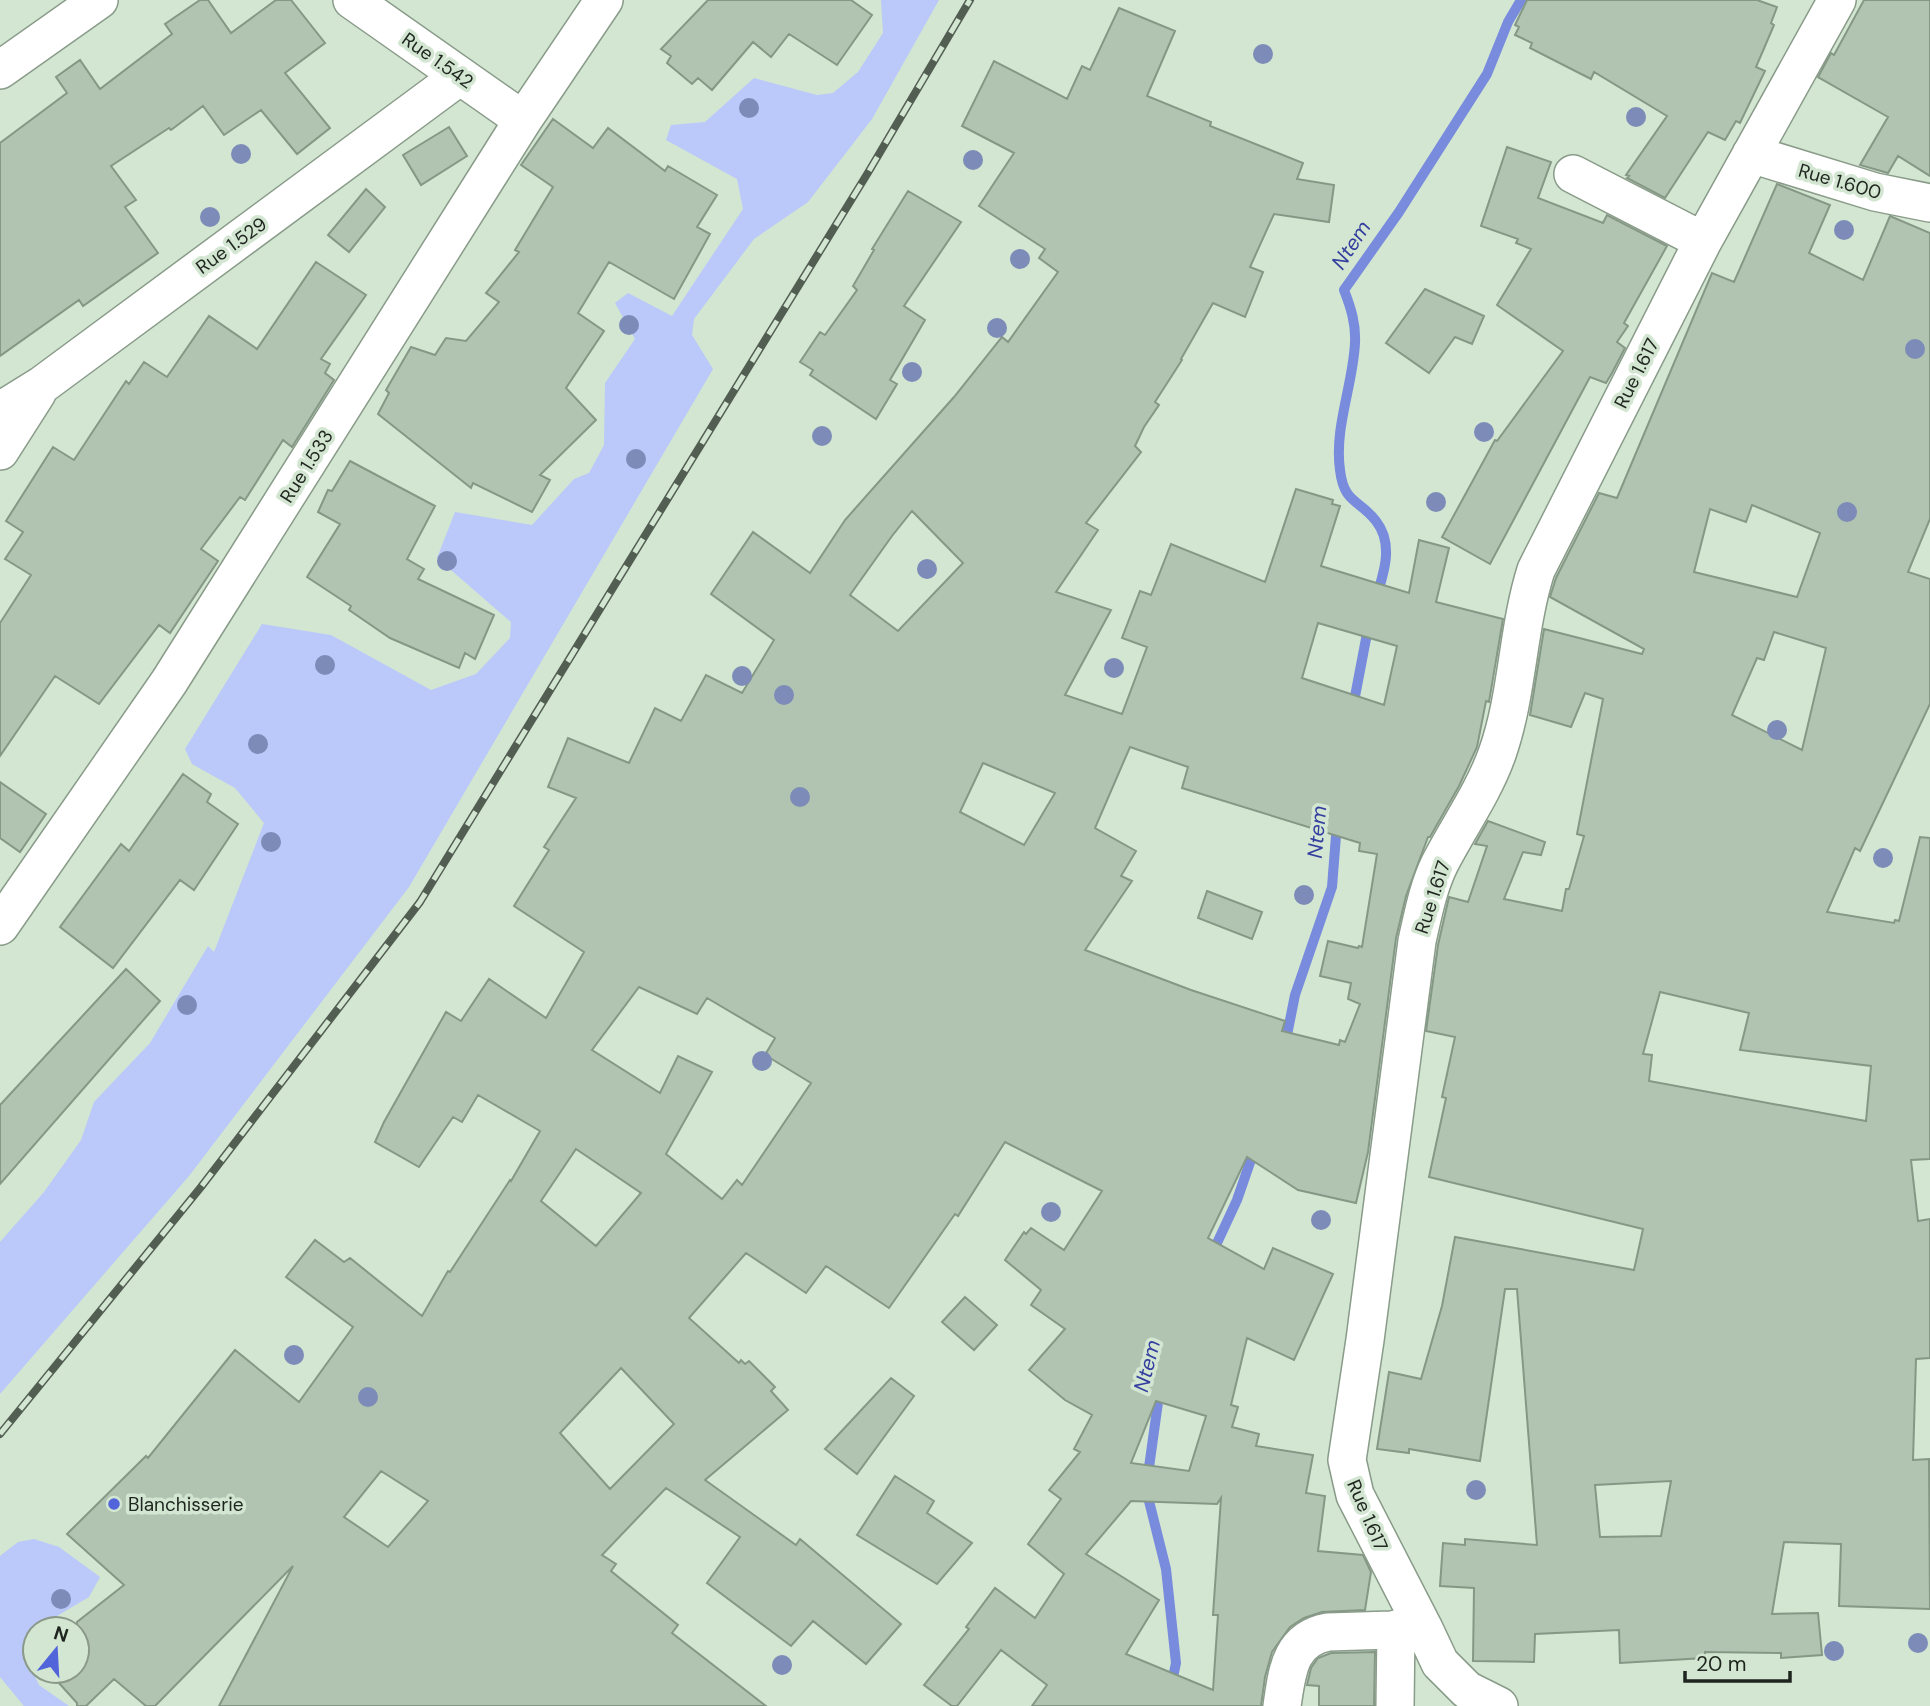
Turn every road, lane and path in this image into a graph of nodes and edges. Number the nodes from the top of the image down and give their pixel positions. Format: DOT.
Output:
graph roads {
  1 [pos="99,0"];
  2 [pos="352,0"];
  3 [pos="604,0"];
  4 [pos="1838,0"];
  5 [pos="0,70"];
  6 [pos="460,76"];
  7 [pos="523,120"];
  8 [pos="1751,154"];
  9 [pos="1573,174"];
  10 [pos="1930,204"];
  11 [pos="1703,241"];
  12 [pos="42,385"];
  13 [pos="0,411"];
  14 [pos="0,451"];
  15 [pos="0,926"];
  16 [pos="1410,1629"];
  17 [pos="1282,1706"];
  18 [pos="1395,1706"];
  19 [pos="1499,1706"];
  1 -- 5 [label="street"];
  2 -- 6 [label="street, Rue 1.542"];
  3 -- 7 [label="street, Rue 1.533"];
  4 -- 8 [label="street, Rue 1.617"];
  6 -- 7 [label="street, Rue 1.542"];
  6 -- 12 [label="street, Rue 1.529"];
  7 -- 15 [label="street, Rue 1.533"];
  8 -- 10 [label="street, Rue 1.600"];
  8 -- 11 [label="street, Rue 1.617"];
  9 -- 11 [label="street"];
  11 -- 16 [label="street, Rue 1.617"];
  12 -- 13 [label="street, Rue 1.529"];
  12 -- 14 [label="street"];
  16 -- 17 [label="street"];
  16 -- 18 [label="street"];
  16 -- 19 [label="street, Rue 1.617"];
}
